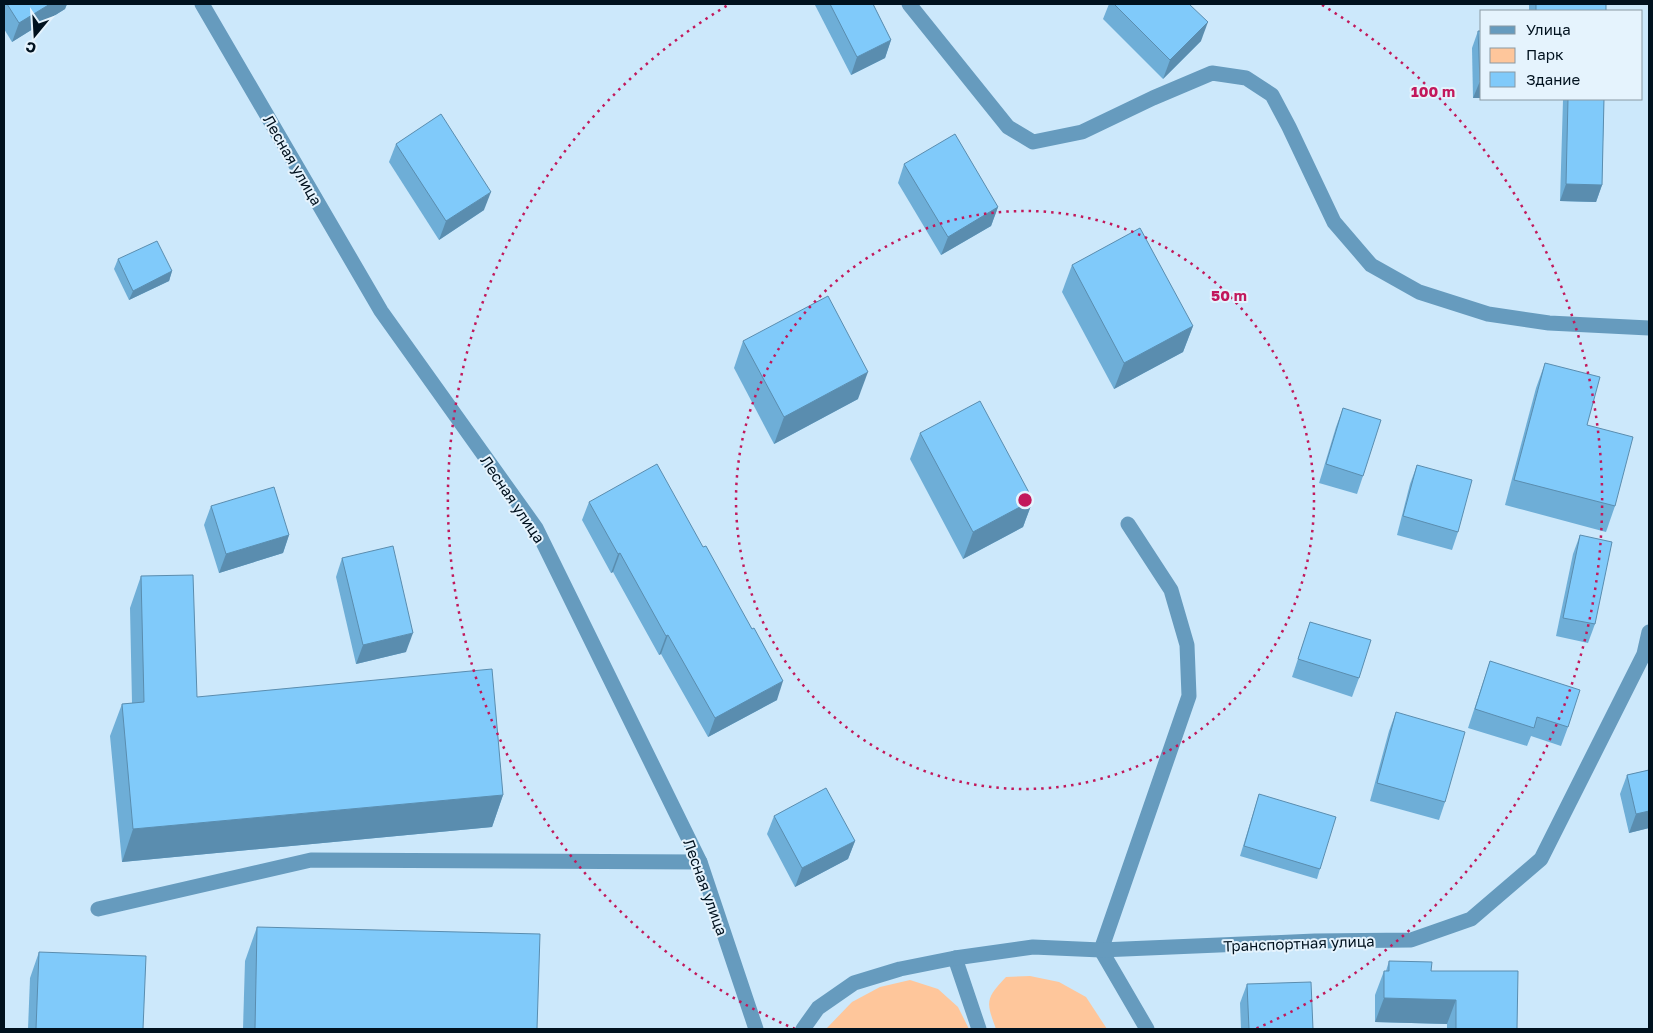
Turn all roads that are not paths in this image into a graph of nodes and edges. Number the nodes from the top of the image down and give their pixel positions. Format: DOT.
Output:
graph roads {
  1 [pos="202,4"];
  2 [pos="909,4"];
  3 [pos="1649,328"];
  4 [pos="1128,524"];
  5 [pos="1649,632"];
  6 [pos="1647,653"];
  7 [pos="700,862"];
  8 [pos="98,909"];
  9 [pos="1101,950"];
  10 [pos="955,958"];
  11 [pos="756,1029"];
  12 [pos="802,1029"];
  13 [pos="979,1029"];
  14 [pos="1147,1029"];
  1 -- 7 [label="street, Лесная улица"];
  2 -- 3 [label="street"];
  4 -- 9 [label="street"];
  5 -- 6 [label="street, Транспортная улица"];
  6 -- 9 [label="street, Транспортная улица"];
  7 -- 8 [label="street"];
  7 -- 11 [label="street, Лесная улица"];
  9 -- 10 [label="street, Транспортная улица"];
  9 -- 14 [label="street"];
  10 -- 12 [label="street, Транспортная улица"];
  10 -- 13 [label="street"];
}
